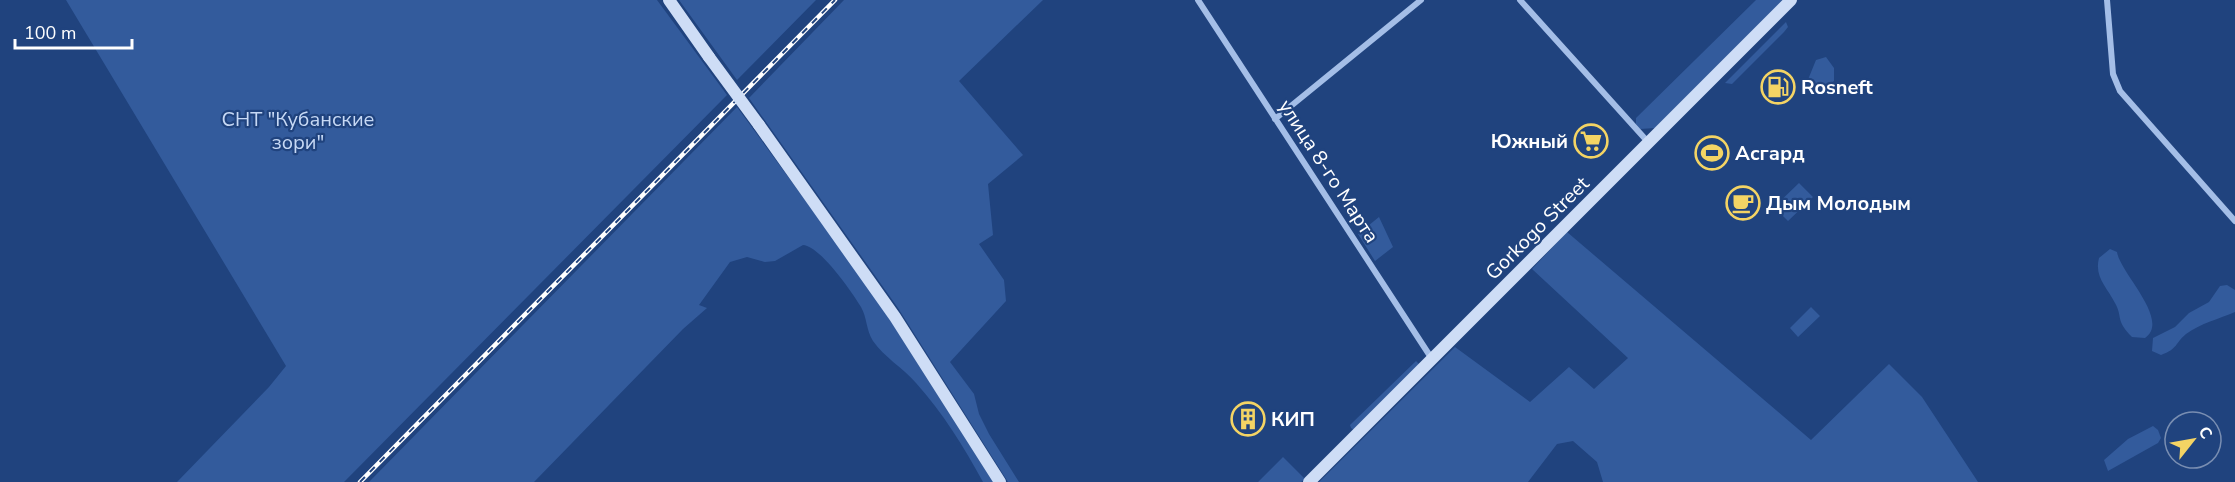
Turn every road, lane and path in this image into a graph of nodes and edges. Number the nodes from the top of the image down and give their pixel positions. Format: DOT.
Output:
graph roads {
  1 [pos="669,0"];
  2 [pos="1198,0"];
  3 [pos="1420,0"];
  4 [pos="1520,0"];
  5 [pos="1791,0"];
  6 [pos="2107,0"];
  7 [pos="1275,118"];
  8 [pos="1648,143"];
  9 [pos="2235,221"];
  10 [pos="1433,360"];
  11 [pos="1000,482"];
  12 [pos="1309,482"];
  1 -- 11 [label="main road, bridge"];
  2 -- 7 [label="street, улица 8-го Марта"];
  3 -- 7 [label="street"];
  4 -- 8 [label="street"];
  5 -- 8 [label="main road, Gorkogo Street"];
  6 -- 9 [label="street"];
  7 -- 10 [label="street, улица 8-го Марта"];
  8 -- 10 [label="main road, Gorkogo Street"];
  10 -- 12 [label="main road, Gorkogo Street"];
}
